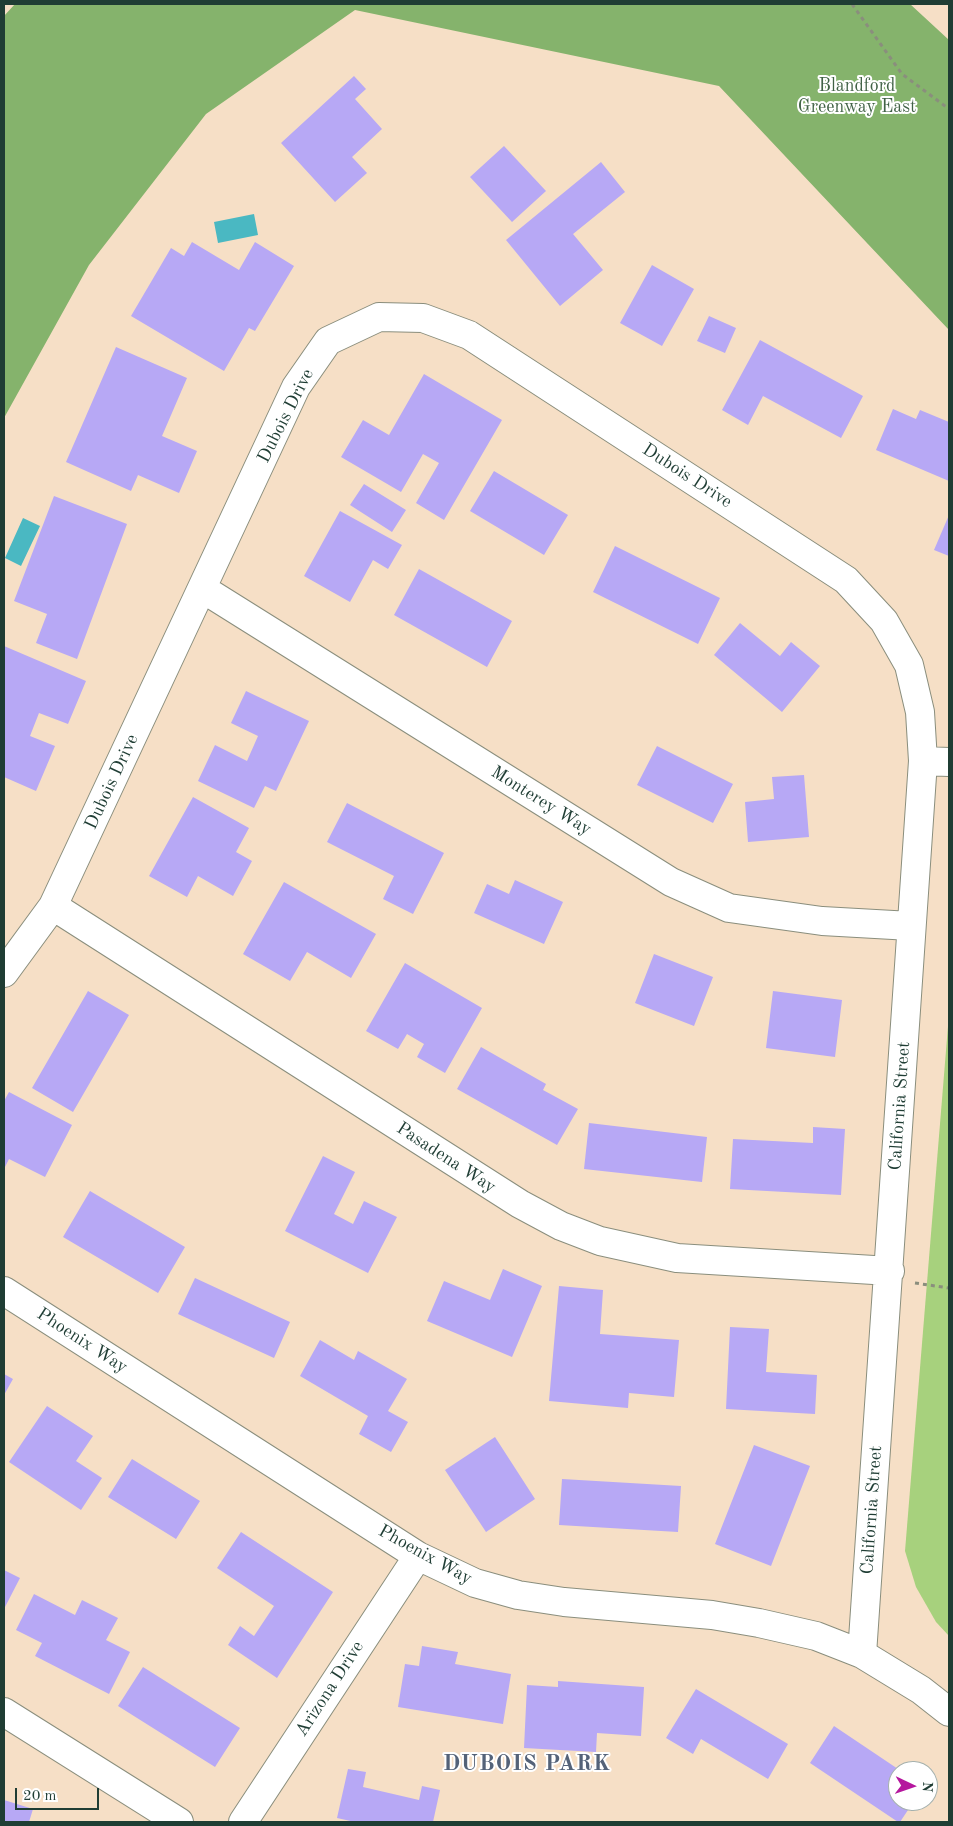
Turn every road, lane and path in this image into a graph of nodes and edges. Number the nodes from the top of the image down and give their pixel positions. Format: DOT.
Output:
graph roads {
  1 [pos="852,4"];
  2 [pos="949,109"];
  3 [pos="846,580"];
  4 [pos="203,589"];
  5 [pos="936,762"];
  6 [pos="53,906"];
  7 [pos="911,926"];
  8 [pos="4,973"];
  9 [pos="890,1271"];
  10 [pos="949,1288"];
  11 [pos="4,1291"];
  12 [pos="418,1556"];
  13 [pos="862,1654"];
  14 [pos="4,1712"];
  15 [pos="949,1712"];
  16 [pos="178,1822"];
  17 [pos="243,1822"];
  1 -- 2 [label="path"];
  3 -- 4 [label="street, Dubois Drive"];
  3 -- 5 [label="street, California Street"];
  4 -- 6 [label="street, Dubois Drive"];
  4 -- 7 [label="street, Monterey Way"];
  5 -- 7 [label="street, California Street"];
  6 -- 8 [label="street, Dubois Drive"];
  6 -- 9 [label="street, Pasadena Way"];
  7 -- 9 [label="street, California Street"];
  9 -- 10 [label="path"];
  9 -- 13 [label="street, California Street"];
  11 -- 12 [label="street, Phoenix Way"];
  12 -- 13 [label="street, Phoenix Way"];
  12 -- 17 [label="street, Arizona Drive"];
  13 -- 15 [label="street, Phoenix Way"];
  14 -- 16 [label="street"];
}
